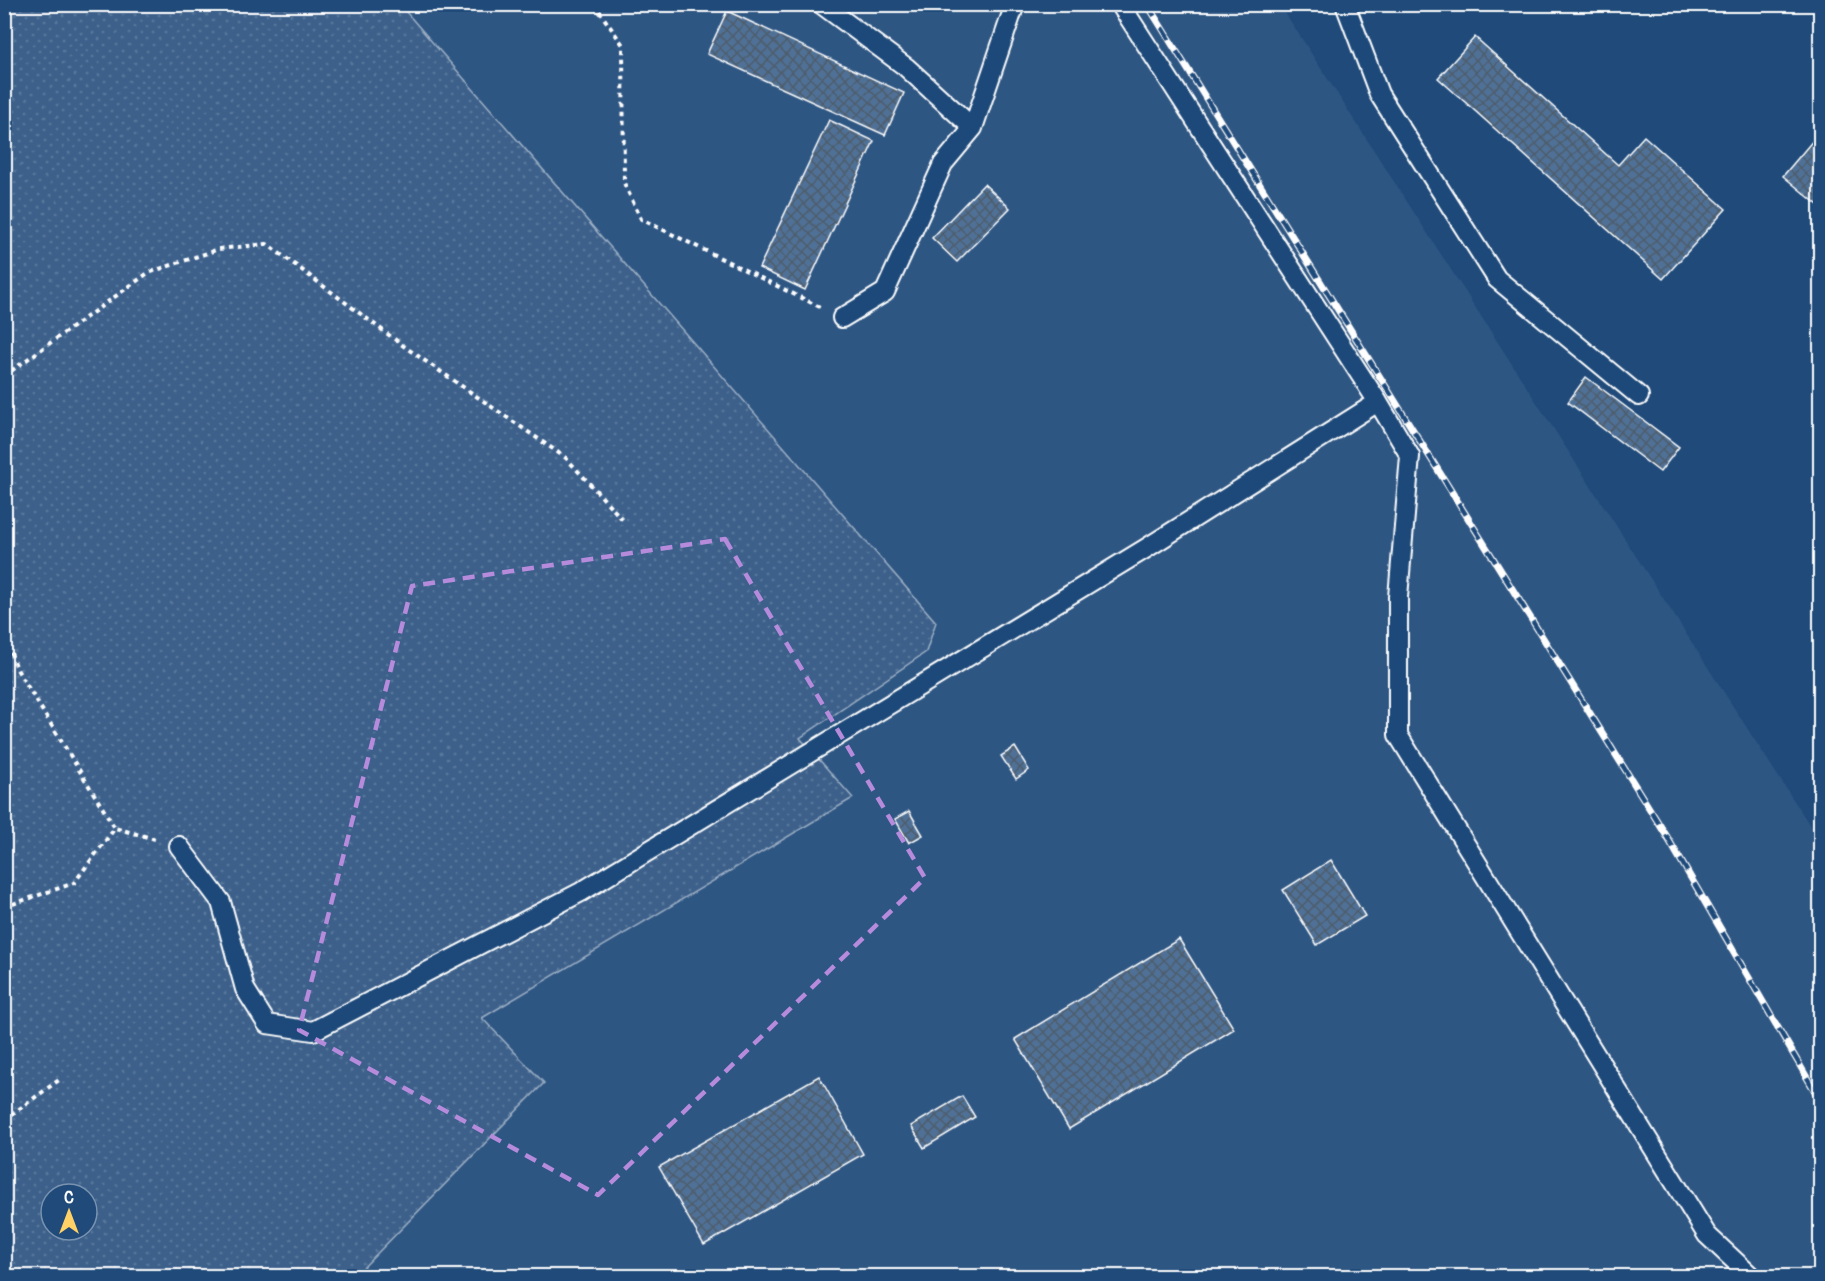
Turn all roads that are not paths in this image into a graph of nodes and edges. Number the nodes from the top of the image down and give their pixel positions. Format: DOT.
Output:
graph roads {
  1 [pos="821,4"];
  2 [pos="1015,4"];
  3 [pos="1120,4"];
  4 [pos="1345,4"];
  5 [pos="973,128"];
  6 [pos="842,318"];
  7 [pos="1640,396"];
  8 [pos="1378,402"];
  9 [pos="179,846"];
  10 [pos="1751,1276"];
  1 -- 5 [label="lane"];
  2 -- 5 [label="lane"];
  3 -- 8 [label="lane"];
  4 -- 7 [label="lane"];
  5 -- 6 [label="lane"];
  8 -- 9 [label="lane"];
  8 -- 10 [label="lane"];
}
